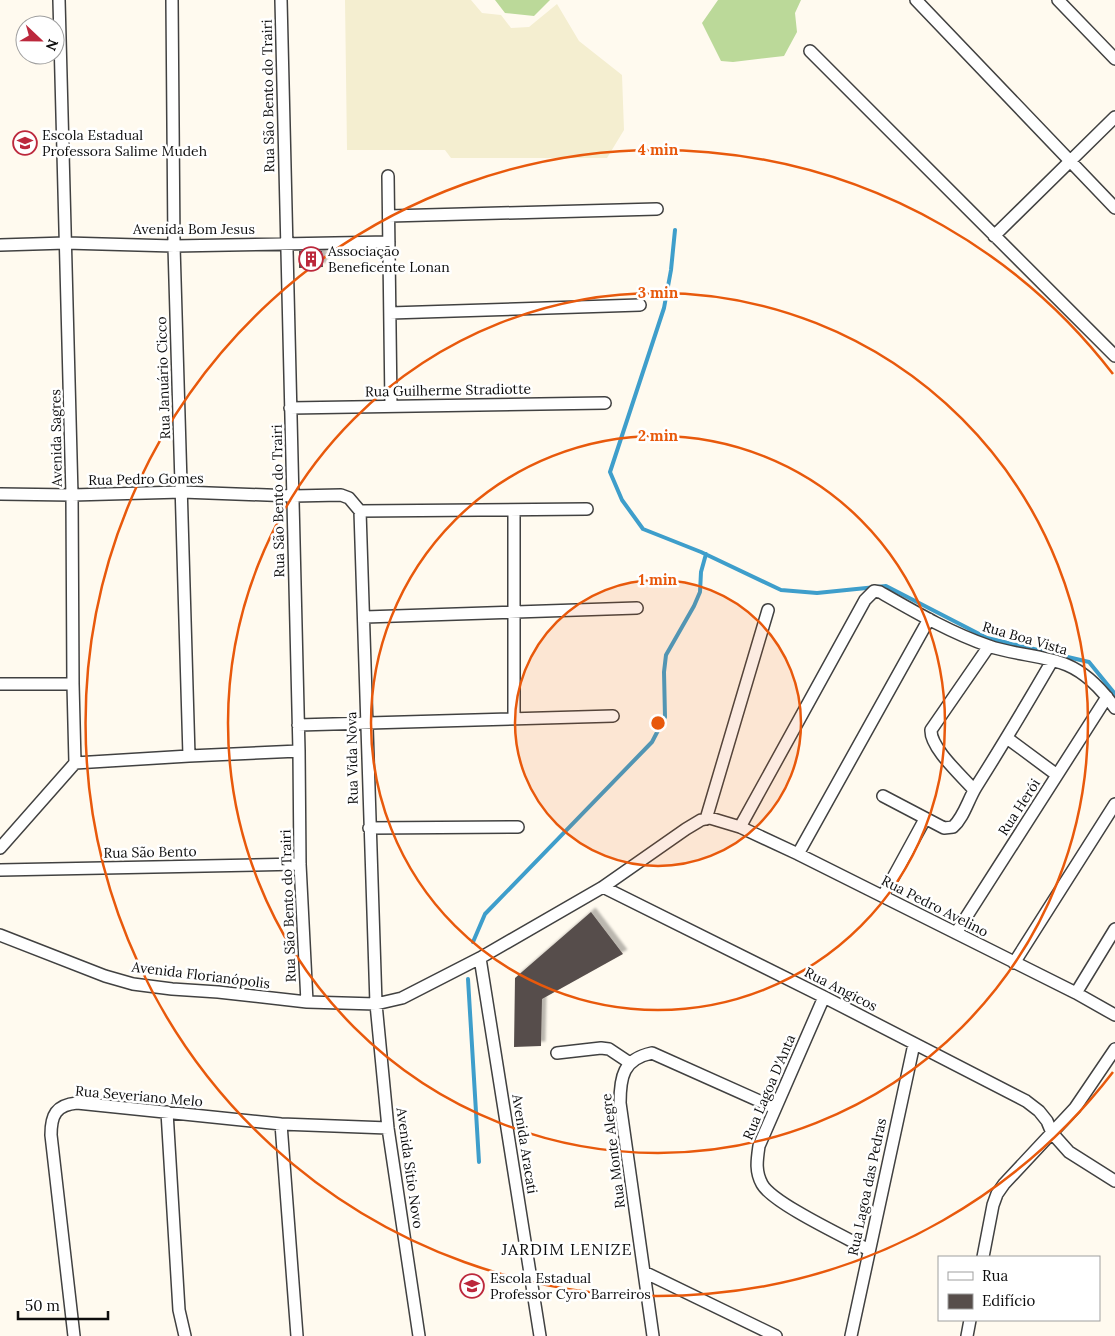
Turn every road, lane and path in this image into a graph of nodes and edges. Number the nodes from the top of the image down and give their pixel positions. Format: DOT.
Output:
graph roads {
  1 [pos="59,0"];
  2 [pos="172,0"];
  3 [pos="281,0"];
  4 [pos="916,0"];
  5 [pos="1058,0"];
  6 [pos="810,51"];
  7 [pos="1115,59"];
  8 [pos="1115,117"];
  9 [pos="1069,162"];
  10 [pos="388,176"];
  11 [pos="1115,208"];
  12 [pos="657,209"];
  13 [pos="389,216"];
  14 [pos="994,236"];
  15 [pos="389,242"];
  16 [pos="66,243"];
  17 [pos="286,243"];
  18 [pos="0,245"];
  19 [pos="174,246"];
  20 [pos="640,305"];
  21 [pos="390,313"];
  22 [pos="1115,356"];
  23 [pos="606,403"];
  24 [pos="391,405"];
  25 [pos="290,408"];
  26 [pos="182,492"];
  27 [pos="0,494"];
  28 [pos="72,495"];
  29 [pos="293,496"];
  30 [pos="587,509"];
  31 [pos="514,510"];
  32 [pos="360,512"];
  33 [pos="637,608"];
  34 [pos="768,610"];
  35 [pos="514,612"];
  36 [pos="364,617"];
  37 [pos="929,619"];
  38 [pos="989,646"];
  39 [pos="1052,661"];
  40 [pos="0,684"];
  41 [pos="73,684"];
  42 [pos="1107,697"];
  43 [pos="1115,708"];
  44 [pos="613,716"];
  45 [pos="514,718"];
  46 [pos="367,723"];
  47 [pos="298,725"];
  48 [pos="1007,738"];
  49 [pos="299,751"];
  50 [pos="189,756"];
  51 [pos="75,763"];
  52 [pos="1057,775"];
  53 [pos="974,790"];
  54 [pos="882,796"];
  55 [pos="1115,804"];
  56 [pos="706,819"];
  57 [pos="925,819"];
  58 [pos="518,827"];
  59 [pos="740,827"];
  60 [pos="369,828"];
  61 [pos="0,848"];
  62 [pos="798,854"];
  63 [pos="300,864"];
  64 [pos="0,870"];
  65 [pos="603,887"];
  66 [pos="883,896"];
  67 [pos="1115,929"];
  68 [pos="956,933"];
  69 [pos="0,935"];
  70 [pos="480,958"];
  71 [pos="1014,964"];
  72 [pos="1076,993"];
  73 [pos="824,997"];
  74 [pos="307,1002"];
  75 [pos="376,1004"];
  76 [pos="1115,1015"];
  77 [pos="914,1044"];
  78 [pos="1115,1050"];
  79 [pos="557,1053"];
  80 [pos="630,1063"];
  81 [pos="775,1108"];
  82 [pos="167,1112"];
  83 [pos="281,1124"];
  84 [pos="388,1128"];
  85 [pos="1052,1133"];
  86 [pos="1115,1180"];
  87 [pos="869,1250"];
  88 [pos="982,1256"];
  89 [pos="644,1272"];
  90 [pos="970,1321"];
  91 [pos="71,1335"];
  92 [pos="186,1336"];
  93 [pos="297,1336"];
  94 [pos="419,1336"];
  95 [pos="540,1336"];
  96 [pos="653,1336"];
  97 [pos="776,1336"];
  98 [pos="851,1336"];
  99 [pos="966,1336"];
  1 -- 16 [label="street, Avenida Sagres"];
  2 -- 19 [label="street, Rua Januário Cicco"];
  3 -- 17 [label="street, Rua São Bento do Trairi"];
  4 -- 9 [label="street"];
  5 -- 7 [label="street"];
  6 -- 14 [label="street"];
  8 -- 9 [label="street"];
  9 -- 11 [label="street"];
  9 -- 14 [label="street"];
  10 -- 13 [label="street"];
  12 -- 13 [label="street"];
  13 -- 15 [label="street"];
  14 -- 22 [label="street"];
  15 -- 17 [label="street, Avenida Bom Jesus"];
  15 -- 21 [label="street"];
  16 -- 18 [label="street, Avenida Bom Jesus"];
  16 -- 19 [label="street, Avenida Bom Jesus"];
  16 -- 28 [label="street, Avenida Sagres"];
  17 -- 19 [label="street, Avenida Bom Jesus"];
  17 -- 25 [label="street, Rua São Bento do Trairi"];
  19 -- 26 [label="street, Rua Januário Cicco"];
  20 -- 21 [label="street"];
  21 -- 24 [label="street"];
  23 -- 24 [label="street, Rua Guilherme Stradiotte"];
  24 -- 25 [label="street, Rua Guilherme Stradiotte"];
  25 -- 29 [label="street, Rua São Bento do Trairi"];
  26 -- 28 [label="street, Rua Pedro Gomes"];
  26 -- 29 [label="street, Rua Pedro Gomes"];
  26 -- 50 [label="street, Rua Januário Cicco"];
  27 -- 28 [label="street, Rua Pedro Gomes"];
  28 -- 41 [label="street, Avenida Sagres"];
  29 -- 32 [label="street, Rua Pedro Gomes"];
  29 -- 47 [label="street, Rua São Bento do Trairi"];
  30 -- 31 [label="street"];
  31 -- 32 [label="street"];
  31 -- 35 [label="street"];
  32 -- 36 [label="street, Rua Vida Nova"];
  33 -- 35 [label="street"];
  34 -- 56 [label="street"];
  35 -- 36 [label="street"];
  35 -- 45 [label="street"];
  36 -- 46 [label="street, Rua Vida Nova"];
  37 -- 38 [label="street, Rua Boa Vista"];
  37 -- 59 [label="street, Rua Boa Vista"];
  37 -- 62 [label="street"];
  38 -- 39 [label="street, Rua Boa Vista"];
  38 -- 53 [label="street"];
  39 -- 42 [label="street, Rua Boa Vista"];
  39 -- 48 [label="street"];
  40 -- 41 [label="street"];
  41 -- 51 [label="street, Avenida Sagres"];
  42 -- 43 [label="street, Rua Boa Vista"];
  42 -- 52 [label="street, Rua Herói"];
  44 -- 45 [label="street"];
  45 -- 46 [label="street"];
  46 -- 47 [label="street"];
  46 -- 60 [label="street, Rua Vida Nova"];
  47 -- 49 [label="street, Rua São Bento do Trairi"];
  48 -- 52 [label="street"];
  48 -- 53 [label="street"];
  49 -- 50 [label="street"];
  49 -- 63 [label="street, Rua São Bento do Trairi"];
  50 -- 51 [label="street"];
  51 -- 61 [label="street"];
  52 -- 68 [label="street, Rua Herói"];
  53 -- 57 [label="street"];
  54 -- 57 [label="street"];
  55 -- 71 [label="street"];
  56 -- 59 [label="street"];
  56 -- 65 [label="street"];
  57 -- 66 [label="street"];
  58 -- 60 [label="street"];
  59 -- 62 [label="street, Rua Pedro Avelino"];
  60 -- 75 [label="street, Rua Vida Nova"];
  62 -- 66 [label="street, Rua Pedro Avelino"];
  63 -- 64 [label="street, Rua São Bento"];
  63 -- 74 [label="street, Rua São Bento do Trairi"];
  65 -- 70 [label="street"];
  65 -- 73 [label="street, Rua Angicos"];
  66 -- 68 [label="street, Rua Pedro Avelino"];
  67 -- 72 [label="street"];
  68 -- 71 [label="street, Rua Pedro Avelino"];
  69 -- 74 [label="street, Avenida Florianópolis"];
  70 -- 75 [label="street"];
  70 -- 95 [label="street, Avenida Aracati"];
  71 -- 72 [label="street, Rua Pedro Avelino"];
  72 -- 76 [label="street, Rua Pedro Avelino"];
  73 -- 77 [label="street, Rua Angicos"];
  73 -- 81 [label="street, Rua Lagoa D'Anta"];
  74 -- 75 [label="street, Avenida Florianópolis"];
  75 -- 84 [label="street, Avenida Sítio Novo"];
  77 -- 85 [label="street, Rua Angicos"];
  77 -- 87 [label="street, Rua Lagoa das Pedras"];
  78 -- 85 [label="street"];
  79 -- 80 [label="street"];
  80 -- 81 [label="street"];
  80 -- 89 [label="street, Rua Monte Alegre"];
  81 -- 87 [label="street, Rua Lagoa D'Anta"];
  82 -- 83 [label="street, Rua Severiano Melo"];
  82 -- 91 [label="street, Rua Severiano Melo"];
  82 -- 92 [label="street"];
  83 -- 84 [label="street, Rua Severiano Melo"];
  83 -- 93 [label="street"];
  84 -- 94 [label="street, Avenida Sítio Novo"];
  85 -- 86 [label="street, Rua Angicos"];
  85 -- 88 [label="street"];
  87 -- 98 [label="street, Rua Lagoa das Pedras"];
  89 -- 96 [label="street, Rua Monte Alegre"];
  89 -- 97 [label="street"];
  90 -- 99 [label="street"];
}
